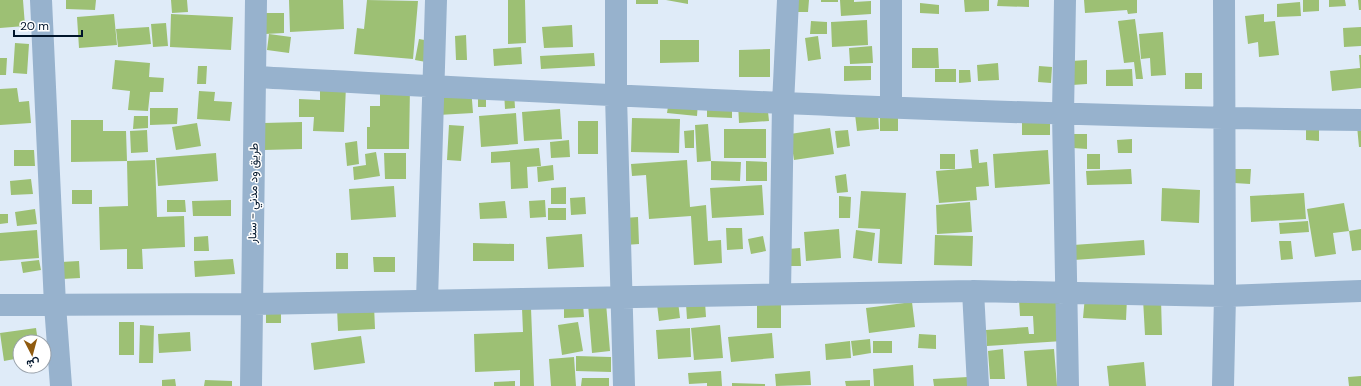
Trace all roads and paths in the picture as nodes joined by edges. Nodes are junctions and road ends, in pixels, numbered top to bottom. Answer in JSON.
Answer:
{"nodes":[{"id":1,"x":41,"y":0,"type":"edge"},
{"id":2,"x":256,"y":0,"type":"edge"},
{"id":3,"x":436,"y":0,"type":"edge"},
{"id":4,"x":616,"y":0,"type":"edge"},
{"id":5,"x":788,"y":0,"type":"edge"},
{"id":6,"x":891,"y":0,"type":"edge"},
{"id":7,"x":1066,"y":0,"type":"edge"},
{"id":8,"x":1224,"y":0,"type":"edge"},
{"id":9,"x":255,"y":77,"type":"junction"},
{"id":10,"x":434,"y":86,"type":"junction"},
{"id":11,"x":616,"y":96,"type":"junction"},
{"id":12,"x":783,"y":104,"type":"junction"},
{"id":13,"x":891,"y":107,"type":"junction"},
{"id":14,"x":1063,"y":113,"type":"junction"},
{"id":15,"x":1223,"y":119,"type":"junction"},
{"id":16,"x":1361,"y":120,"type":"edge"},
{"id":17,"x":973,"y":290,"type":"junction"},
{"id":18,"x":1066,"y":291,"type":"junction"},
{"id":19,"x":1361,"y":291,"type":"edge"},
{"id":20,"x":780,"y":293,"type":"junction"},
{"id":21,"x":621,"y":296,"type":"junction"},
{"id":22,"x":1225,"y":296,"type":"junction"},
{"id":23,"x":427,"y":300,"type":"junction"},
{"id":24,"x":251,"y":304,"type":"junction"},
{"id":25,"x":54,"y":305,"type":"junction"},
{"id":26,"x":0,"y":306,"type":"edge"},
{"id":27,"x":61,"y":386,"type":"edge"},
{"id":28,"x":250,"y":386,"type":"edge"},
{"id":29,"x":624,"y":386,"type":"edge"},
{"id":30,"x":978,"y":386,"type":"edge"},
{"id":31,"x":1068,"y":386,"type":"edge"},
{"id":32,"x":1223,"y":386,"type":"edge"}],
"edges":[{"from":1,"to":25,"type":"street"},
{"from":2,"to":9,"type":"street","name":"طريق ود مدني - سنار"},
{"from":3,"to":10,"type":"street"},
{"from":4,"to":11,"type":"street"},
{"from":5,"to":12,"type":"street"},
{"from":6,"to":13,"type":"street"},
{"from":7,"to":14,"type":"street"},
{"from":8,"to":15,"type":"street"},
{"from":9,"to":10,"type":"street"},
{"from":9,"to":24,"type":"street","name":"طريق ود مدني - سنار"},
{"from":10,"to":11,"type":"street"},
{"from":10,"to":23,"type":"street"},
{"from":11,"to":12,"type":"street"},
{"from":11,"to":21,"type":"street"},
{"from":12,"to":13,"type":"street"},
{"from":12,"to":20,"type":"street"},
{"from":13,"to":14,"type":"street"},
{"from":14,"to":15,"type":"street"},
{"from":14,"to":18,"type":"street"},
{"from":15,"to":16,"type":"street"},
{"from":15,"to":22,"type":"street"},
{"from":17,"to":18,"type":"street"},
{"from":17,"to":20,"type":"street"},
{"from":17,"to":30,"type":"street"},
{"from":18,"to":22,"type":"street"},
{"from":18,"to":31,"type":"street"},
{"from":19,"to":22,"type":"street"},
{"from":20,"to":21,"type":"street"},
{"from":21,"to":23,"type":"street"},
{"from":21,"to":29,"type":"street"},
{"from":22,"to":32,"type":"street"},
{"from":23,"to":24,"type":"street"},
{"from":24,"to":25,"type":"street"},
{"from":24,"to":28,"type":"street","name":"طريق ود مدني - سنار"},
{"from":25,"to":26,"type":"street"},
{"from":25,"to":27,"type":"street"}]}
